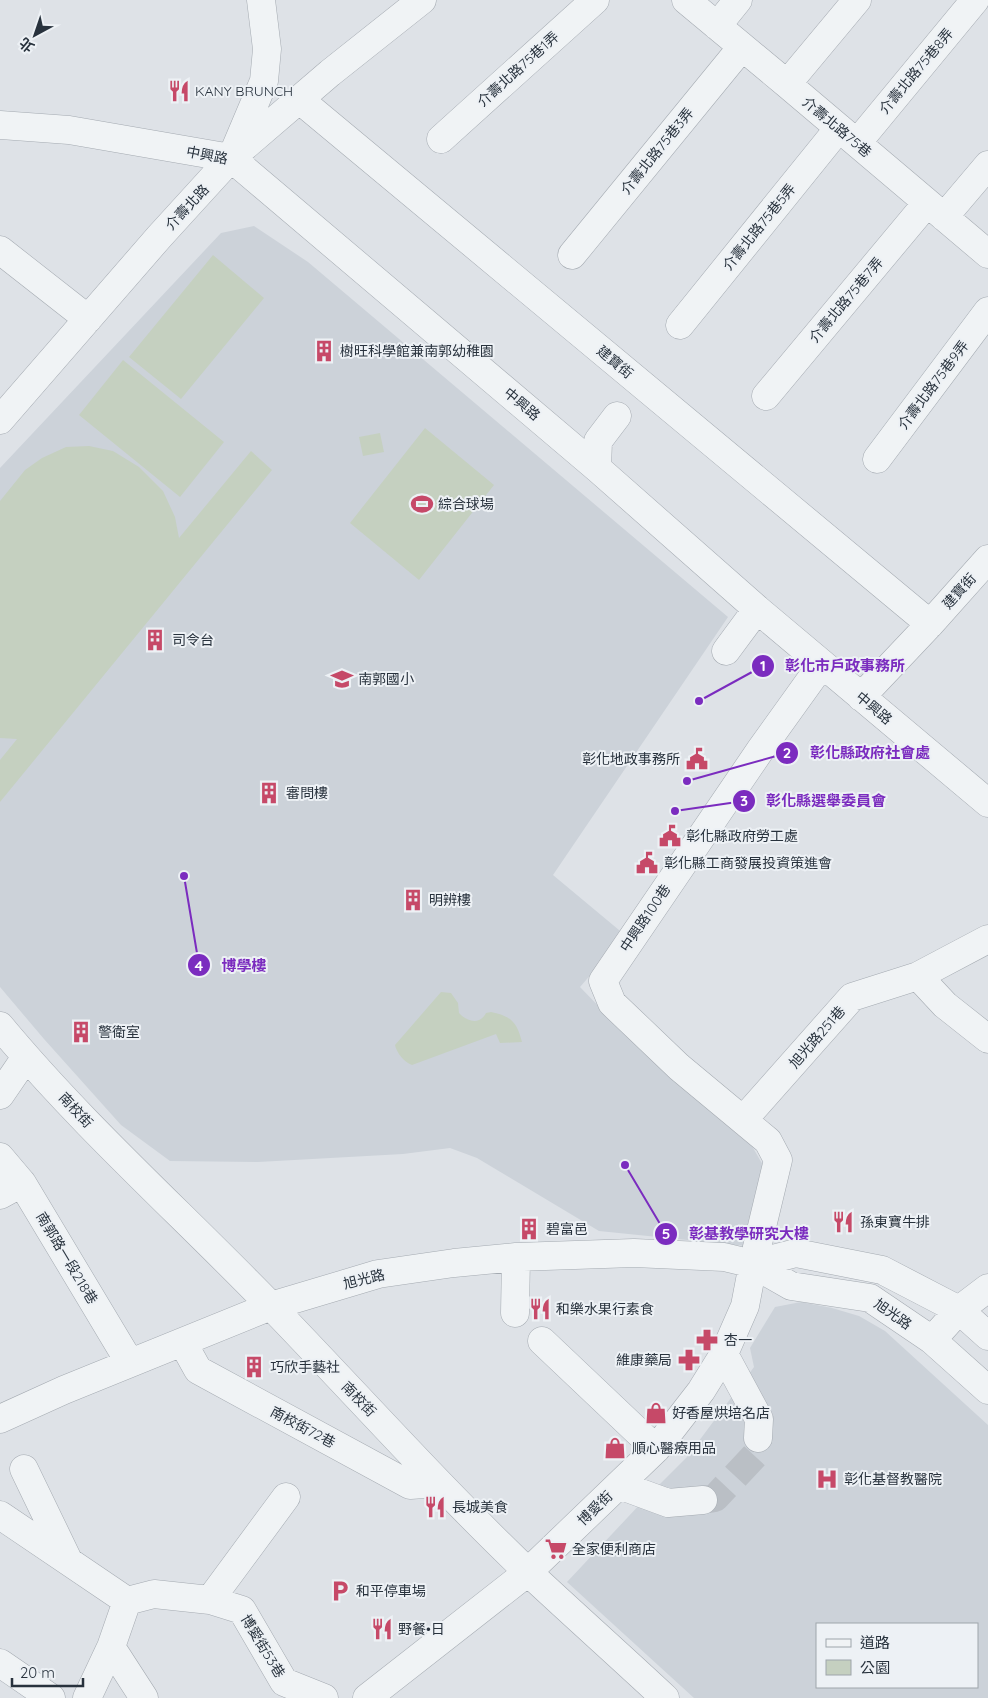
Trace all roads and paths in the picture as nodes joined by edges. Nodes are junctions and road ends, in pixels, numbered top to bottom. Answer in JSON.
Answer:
{"nodes":[{"id":1,"x":261,"y":0,"type":"edge"},
{"id":2,"x":422,"y":0,"type":"edge"},
{"id":3,"x":595,"y":0,"type":"edge"},
{"id":4,"x":686,"y":0,"type":"edge"},
{"id":5,"x":738,"y":0,"type":"edge"},
{"id":6,"x":857,"y":0,"type":"edge"},
{"id":7,"x":975,"y":0,"type":"edge"},
{"id":8,"x":717,"y":26,"type":"junction"},
{"id":9,"x":742,"y":47,"type":"junction"},
{"id":10,"x":787,"y":84,"type":"junction"},
{"id":11,"x":300,"y":100,"type":"junction"},
{"id":12,"x":0,"y":125,"type":"edge"},
{"id":13,"x":848,"y":136,"type":"junction"},
{"id":14,"x":441,"y":139,"type":"dead end"},
{"id":15,"x":232,"y":158,"type":"junction"},
{"id":16,"x":988,"y":165,"type":"edge"},
{"id":17,"x":936,"y":210,"type":"junction"},
{"id":18,"x":0,"y":250,"type":"edge"},
{"id":19,"x":988,"y":254,"type":"edge"},
{"id":20,"x":572,"y":255,"type":"dead end"},
{"id":21,"x":988,"y":311,"type":"edge"},
{"id":22,"x":88,"y":319,"type":"junction"},
{"id":23,"x":680,"y":325,"type":"dead end"},
{"id":24,"x":766,"y":396,"type":"dead end"},
{"id":25,"x":617,"y":416,"type":"dead end"},
{"id":26,"x":0,"y":420,"type":"edge"},
{"id":27,"x":878,"y":458,"type":"dead end"},
{"id":28,"x":597,"y":468,"type":"junction"},
{"id":29,"x":988,"y":559,"type":"edge"},
{"id":30,"x":757,"y":609,"type":"junction"},
{"id":31,"x":930,"y":624,"type":"junction"},
{"id":32,"x":726,"y":651,"type":"dead end"},
{"id":33,"x":822,"y":664,"type":"junction"},
{"id":34,"x":861,"y":697,"type":"junction"},
{"id":35,"x":988,"y":803,"type":"edge"},
{"id":36,"x":988,"y":939,"type":"edge"},
{"id":37,"x":918,"y":976,"type":"junction"},
{"id":38,"x":0,"y":1026,"type":"edge"},
{"id":39,"x":988,"y":1039,"type":"edge"},
{"id":40,"x":26,"y":1057,"type":"junction"},
{"id":41,"x":0,"y":1095,"type":"edge"},
{"id":42,"x":743,"y":1120,"type":"junction"},
{"id":43,"x":0,"y":1157,"type":"edge"},
{"id":44,"x":11,"y":1189,"type":"edge"},
{"id":45,"x":761,"y":1229,"type":"junction"},
{"id":46,"x":796,"y":1253,"type":"junction"},
{"id":47,"x":516,"y":1257,"type":"junction"},
{"id":48,"x":752,"y":1264,"type":"junction"},
{"id":49,"x":988,"y":1288,"type":"edge"},
{"id":50,"x":271,"y":1306,"type":"junction"},
{"id":51,"x":959,"y":1310,"type":"junction"},
{"id":52,"x":515,"y":1313,"type":"dead end"},
{"id":53,"x":988,"y":1336,"type":"edge"},
{"id":54,"x":932,"y":1340,"type":"junction"},
{"id":55,"x":542,"y":1341,"type":"dead end"},
{"id":56,"x":183,"y":1343,"type":"junction"},
{"id":57,"x":724,"y":1354,"type":"junction"},
{"id":58,"x":130,"y":1363,"type":"junction"},
{"id":59,"x":988,"y":1390,"type":"edge"},
{"id":60,"x":0,"y":1419,"type":"edge"},
{"id":61,"x":758,"y":1438,"type":"tunnel mouth"},
{"id":62,"x":656,"y":1449,"type":"junction"},
{"id":63,"x":24,"y":1469,"type":"dead end"},
{"id":64,"x":439,"y":1483,"type":"junction"},
{"id":65,"x":619,"y":1485,"type":"junction"},
{"id":66,"x":286,"y":1497,"type":"dead end"},
{"id":67,"x":703,"y":1500,"type":"tunnel mouth"},
{"id":68,"x":0,"y":1515,"type":"edge"},
{"id":69,"x":69,"y":1561,"type":"junction"},
{"id":70,"x":528,"y":1572,"type":"junction"},
{"id":71,"x":210,"y":1600,"type":"junction"},
{"id":72,"x":127,"y":1601,"type":"junction"},
{"id":73,"x":112,"y":1647,"type":"junction"},
{"id":74,"x":0,"y":1663,"type":"edge"},
{"id":75,"x":51,"y":1698,"type":"edge"},
{"id":76,"x":87,"y":1698,"type":"edge"},
{"id":77,"x":144,"y":1698,"type":"edge"},
{"id":78,"x":324,"y":1698,"type":"edge"},
{"id":79,"x":367,"y":1698,"type":"edge"},
{"id":80,"x":666,"y":1698,"type":"edge"}],
"edges":[{"from":1,"to":15,"type":"street"},
{"from":2,"to":11,"type":"street","name":"介壽北路"},
{"from":3,"to":14,"type":"street","name":"介壽北路75巷1弄"},
{"from":4,"to":8,"type":"street","name":"介壽北路75巷"},
{"from":5,"to":8,"type":"street"},
{"from":6,"to":10,"type":"street"},
{"from":7,"to":13,"type":"street","name":"介壽北路75巷8弄"},
{"from":8,"to":9,"type":"street","name":"介壽北路75巷"},
{"from":9,"to":10,"type":"street","name":"介壽北路75巷"},
{"from":9,"to":20,"type":"street","name":"介壽北路75巷3弄"},
{"from":10,"to":13,"type":"street","name":"介壽北路75巷"},
{"from":11,"to":15,"type":"street","name":"介壽北路"},
{"from":11,"to":31,"type":"street","name":"建寶街"},
{"from":12,"to":15,"type":"street","name":"中興路"},
{"from":13,"to":17,"type":"street","name":"介壽北路75巷"},
{"from":13,"to":23,"type":"street","name":"介壽北路75巷5弄"},
{"from":15,"to":22,"type":"street","name":"介壽北路"},
{"from":15,"to":28,"type":"street","name":"中興路"},
{"from":16,"to":17,"type":"street","name":"介壽北路75巷7弄"},
{"from":17,"to":19,"type":"street","name":"介壽北路75巷"},
{"from":17,"to":24,"type":"street","name":"介壽北路75巷7弄"},
{"from":18,"to":22,"type":"street"},
{"from":21,"to":27,"type":"street","name":"介壽北路75巷9弄"},
{"from":22,"to":26,"type":"street","name":"介壽北路"},
{"from":25,"to":28,"type":"street"},
{"from":28,"to":30,"type":"street","name":"中興路"},
{"from":29,"to":31,"type":"street","name":"建寶街"},
{"from":30,"to":32,"type":"street"},
{"from":30,"to":33,"type":"street","name":"中興路"},
{"from":31,"to":34,"type":"street","name":"建寶街"},
{"from":33,"to":34,"type":"street","name":"中興路"},
{"from":33,"to":42,"type":"street","name":"中興路100巷"},
{"from":34,"to":35,"type":"street","name":"中興路"},
{"from":36,"to":37,"type":"street","name":"旭光路251巷"},
{"from":37,"to":39,"type":"street"},
{"from":37,"to":42,"type":"street","name":"旭光路251巷"},
{"from":38,"to":40,"type":"street","name":"南校街"},
{"from":40,"to":41,"type":"street"},
{"from":40,"to":50,"type":"street","name":"南校街"},
{"from":42,"to":45,"type":"street"},
{"from":43,"to":44,"type":"street","name":"南郭路一段218巷"},
{"from":44,"to":58,"type":"street","name":"南郭路一段218巷"},
{"from":45,"to":46,"type":"street"},
{"from":45,"to":48,"type":"street"},
{"from":46,"to":48,"type":"street","name":"旭光路"},
{"from":46,"to":51,"type":"street","name":"旭光路"},
{"from":47,"to":48,"type":"street","name":"旭光路"},
{"from":47,"to":50,"type":"street","name":"旭光路"},
{"from":47,"to":52,"type":"street"},
{"from":48,"to":54,"type":"street","name":"旭光路"},
{"from":48,"to":57,"type":"street","name":"博愛街"},
{"from":49,"to":51,"type":"street"},
{"from":50,"to":56,"type":"street","name":"旭光路"},
{"from":50,"to":64,"type":"street","name":"南校街"},
{"from":51,"to":53,"type":"street","name":"旭光路"},
{"from":51,"to":54,"type":"street"},
{"from":54,"to":59,"type":"street","name":"旭光路"},
{"from":55,"to":62,"type":"street"},
{"from":56,"to":58,"type":"street","name":"旭光路"},
{"from":56,"to":64,"type":"street","name":"南校街72巷"},
{"from":57,"to":61,"type":"street"},
{"from":57,"to":62,"type":"street","name":"博愛街"},
{"from":58,"to":60,"type":"street","name":"旭光路"},
{"from":62,"to":65,"type":"street","name":"博愛街"},
{"from":63,"to":69,"type":"street"},
{"from":64,"to":70,"type":"street","name":"南校街"},
{"from":65,"to":67,"type":"street"},
{"from":65,"to":70,"type":"street","name":"博愛街"},
{"from":66,"to":71,"type":"street"},
{"from":68,"to":69,"type":"street"},
{"from":69,"to":72,"type":"street"},
{"from":70,"to":79,"type":"street","name":"博愛街"},
{"from":70,"to":80,"type":"street","name":"南校街"},
{"from":71,"to":72,"type":"street","name":"博愛街53巷"},
{"from":71,"to":78,"type":"street","name":"博愛街53巷"},
{"from":72,"to":73,"type":"street"},
{"from":73,"to":76,"type":"street"},
{"from":73,"to":77,"type":"street"},
{"from":74,"to":75,"type":"street"}]}
